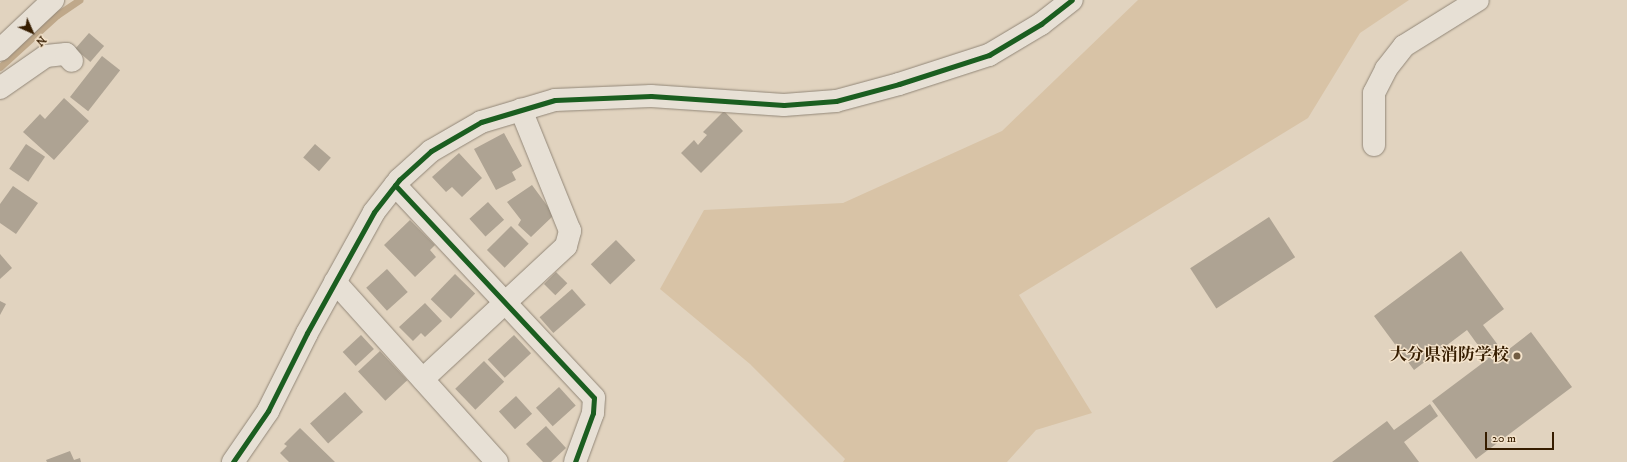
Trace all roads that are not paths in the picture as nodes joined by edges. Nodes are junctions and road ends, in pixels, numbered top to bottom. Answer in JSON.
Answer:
{"nodes":[{"id":1,"x":53,"y":0,"type":"edge"},
{"id":2,"x":1072,"y":0,"type":"edge"},
{"id":3,"x":1478,"y":0,"type":"edge"},
{"id":4,"x":0,"y":50,"type":"edge"},
{"id":5,"x":72,"y":61,"type":"dead end"},
{"id":6,"x":0,"y":88,"type":"edge"},
{"id":7,"x":521,"y":110,"type":"junction"},
{"id":8,"x":1374,"y":145,"type":"dead end"},
{"id":9,"x":395,"y":185,"type":"junction"},
{"id":10,"x":335,"y":282,"type":"junction"},
{"id":11,"x":506,"y":302,"type":"junction"},
{"id":12,"x":423,"y":379,"type":"junction"},
{"id":13,"x":233,"y":462,"type":"edge"},
{"id":14,"x":497,"y":462,"type":"edge"},
{"id":15,"x":575,"y":462,"type":"edge"}],
"edges":[{"from":1,"to":4,"type":"street"},
{"from":2,"to":7,"type":"street"},
{"from":3,"to":8,"type":"street"},
{"from":5,"to":6,"type":"street"},
{"from":7,"to":9,"type":"street"},
{"from":7,"to":11,"type":"street"},
{"from":9,"to":10,"type":"street"},
{"from":9,"to":11,"type":"street"},
{"from":10,"to":12,"type":"street"},
{"from":10,"to":13,"type":"street"},
{"from":11,"to":12,"type":"street"},
{"from":11,"to":15,"type":"street"},
{"from":12,"to":14,"type":"street"}]}
